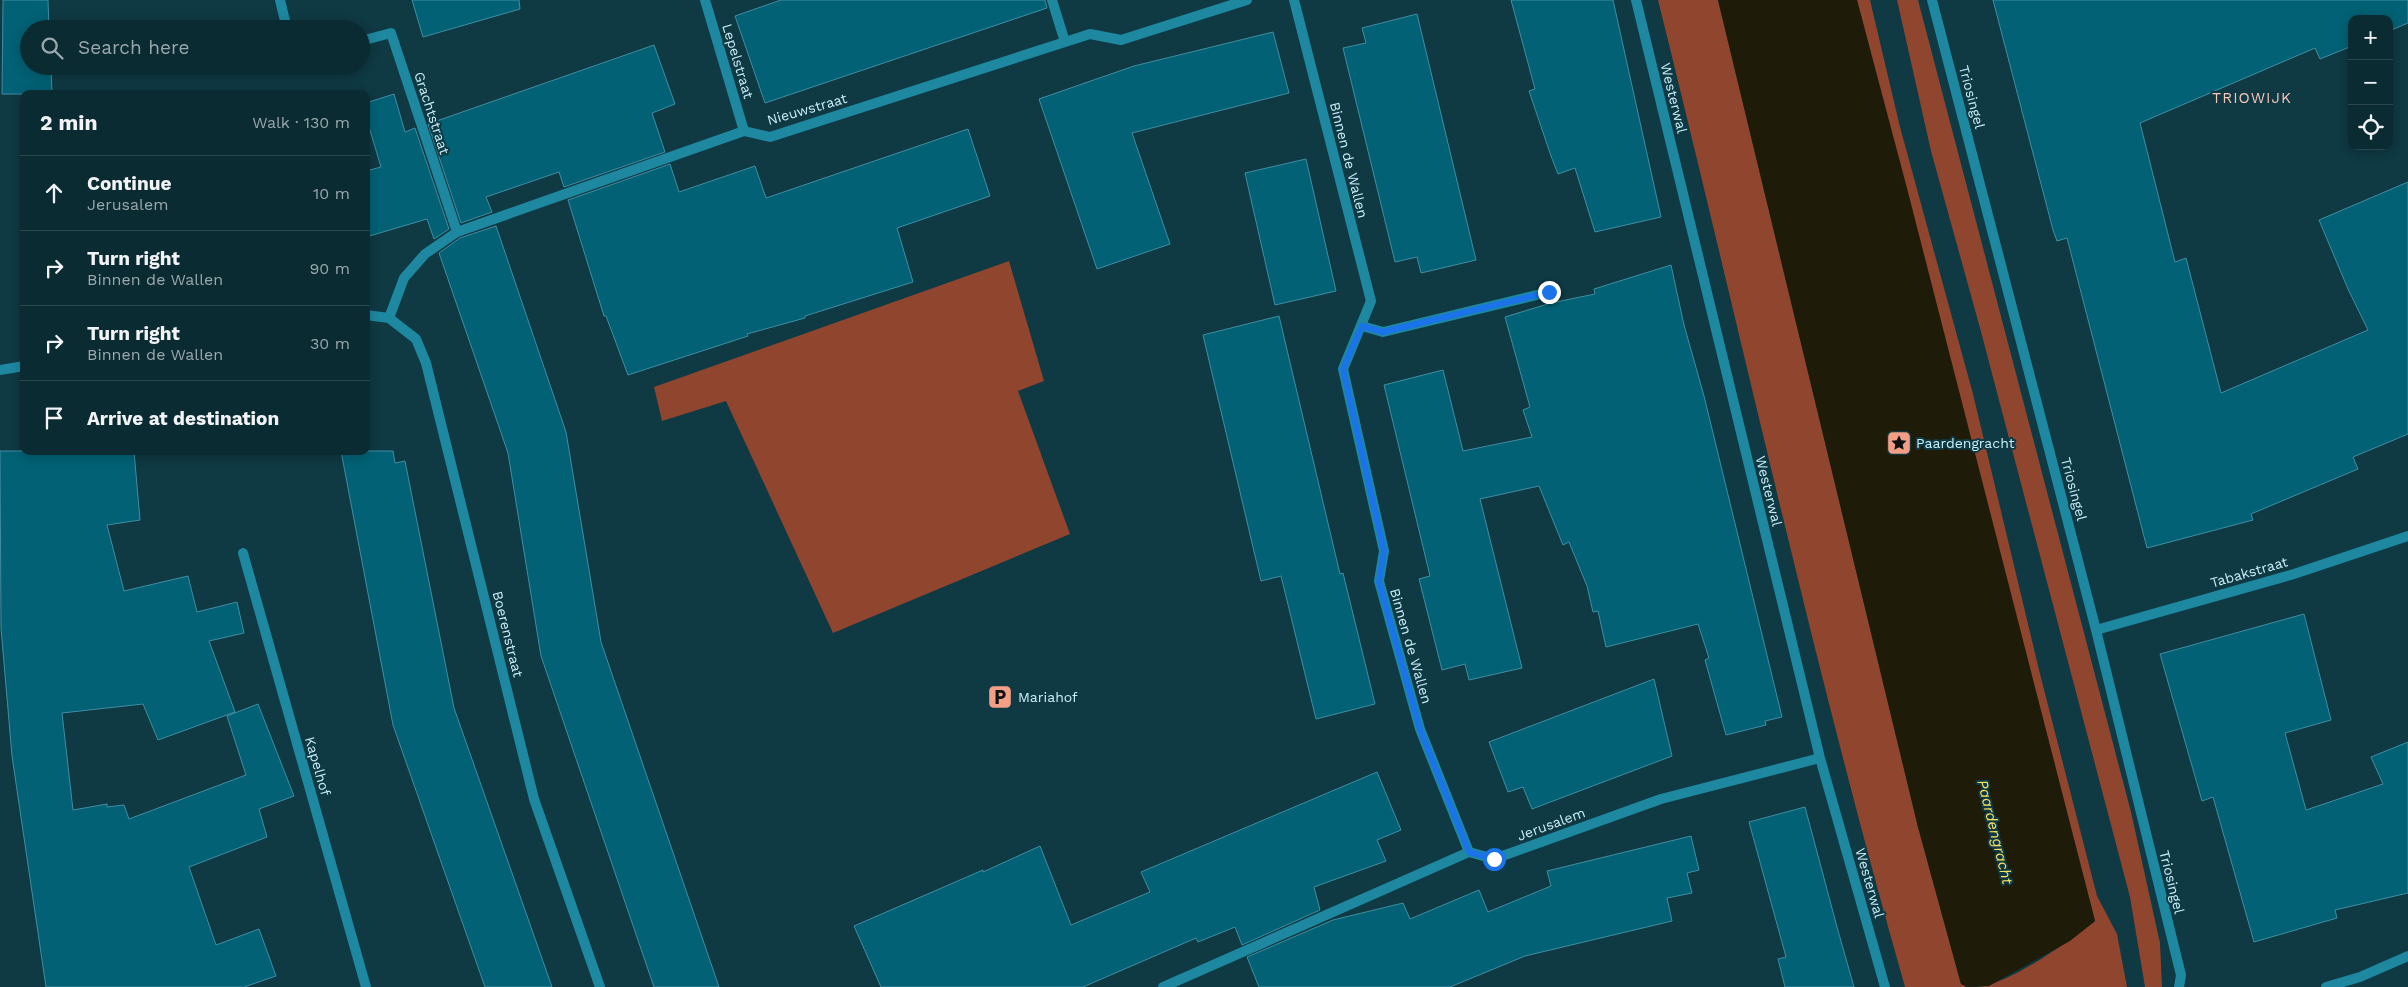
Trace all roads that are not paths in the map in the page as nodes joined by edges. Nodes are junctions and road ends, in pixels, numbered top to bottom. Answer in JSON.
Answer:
{"nodes":[{"id":1,"x":280,"y":0,"type":"edge"},
{"id":2,"x":705,"y":0,"type":"edge"},
{"id":3,"x":1052,"y":0,"type":"edge"},
{"id":4,"x":1247,"y":0,"type":"edge"},
{"id":5,"x":1294,"y":0,"type":"edge"},
{"id":6,"x":1636,"y":0,"type":"edge"},
{"id":7,"x":1932,"y":0,"type":"edge"},
{"id":8,"x":285,"y":20,"type":"edge"},
{"id":9,"x":370,"y":39,"type":"edge"},
{"id":10,"x":1065,"y":42,"type":"junction"},
{"id":11,"x":744,"y":131,"type":"junction"},
{"id":12,"x":457,"y":232,"type":"junction"},
{"id":13,"x":1549,"y":292,"type":"dead end"},
{"id":14,"x":370,"y":316,"type":"edge"},
{"id":15,"x":390,"y":318,"type":"junction"},
{"id":16,"x":1362,"y":326,"type":"junction"},
{"id":17,"x":20,"y":367,"type":"edge"},
{"id":18,"x":0,"y":370,"type":"edge"},
{"id":19,"x":2408,"y":536,"type":"edge"},
{"id":20,"x":243,"y":553,"type":"dead end"},
{"id":21,"x":2096,"y":630,"type":"junction"},
{"id":22,"x":1820,"y":758,"type":"junction"},
{"id":23,"x":1469,"y":852,"type":"junction"},
{"id":24,"x":2408,"y":956,"type":"edge"},
{"id":25,"x":366,"y":987,"type":"edge"},
{"id":26,"x":600,"y":987,"type":"edge"},
{"id":27,"x":1163,"y":987,"type":"edge"},
{"id":28,"x":1885,"y":987,"type":"edge"},
{"id":29,"x":2179,"y":987,"type":"edge"},
{"id":30,"x":2326,"y":987,"type":"edge"}],
"edges":[{"from":1,"to":8,"type":"street"},
{"from":2,"to":11,"type":"street","name":"Lepelstraat"},
{"from":3,"to":10,"type":"street"},
{"from":4,"to":10,"type":"street","name":"Nieuwstraat"},
{"from":5,"to":16,"type":"street","name":"Binnen de Wallen"},
{"from":6,"to":22,"type":"street","name":"Westerwal"},
{"from":7,"to":21,"type":"street","name":"Triosingel"},
{"from":9,"to":12,"type":"street","name":"Grachtstraat"},
{"from":10,"to":11,"type":"street","name":"Nieuwstraat"},
{"from":11,"to":12,"type":"street"},
{"from":12,"to":15,"type":"street"},
{"from":13,"to":16,"type":"street"},
{"from":14,"to":15,"type":"street"},
{"from":15,"to":26,"type":"street","name":"Boerenstraat"},
{"from":16,"to":23,"type":"street","name":"Binnen de Wallen"},
{"from":17,"to":18,"type":"street"},
{"from":19,"to":21,"type":"street","name":"Tabakstraat"},
{"from":20,"to":25,"type":"street","name":"Kapelhof"},
{"from":21,"to":29,"type":"street","name":"Triosingel"},
{"from":22,"to":23,"type":"street","name":"Jerusalem"},
{"from":22,"to":28,"type":"street","name":"Westerwal"},
{"from":23,"to":27,"type":"street"},
{"from":24,"to":30,"type":"street"}]}
